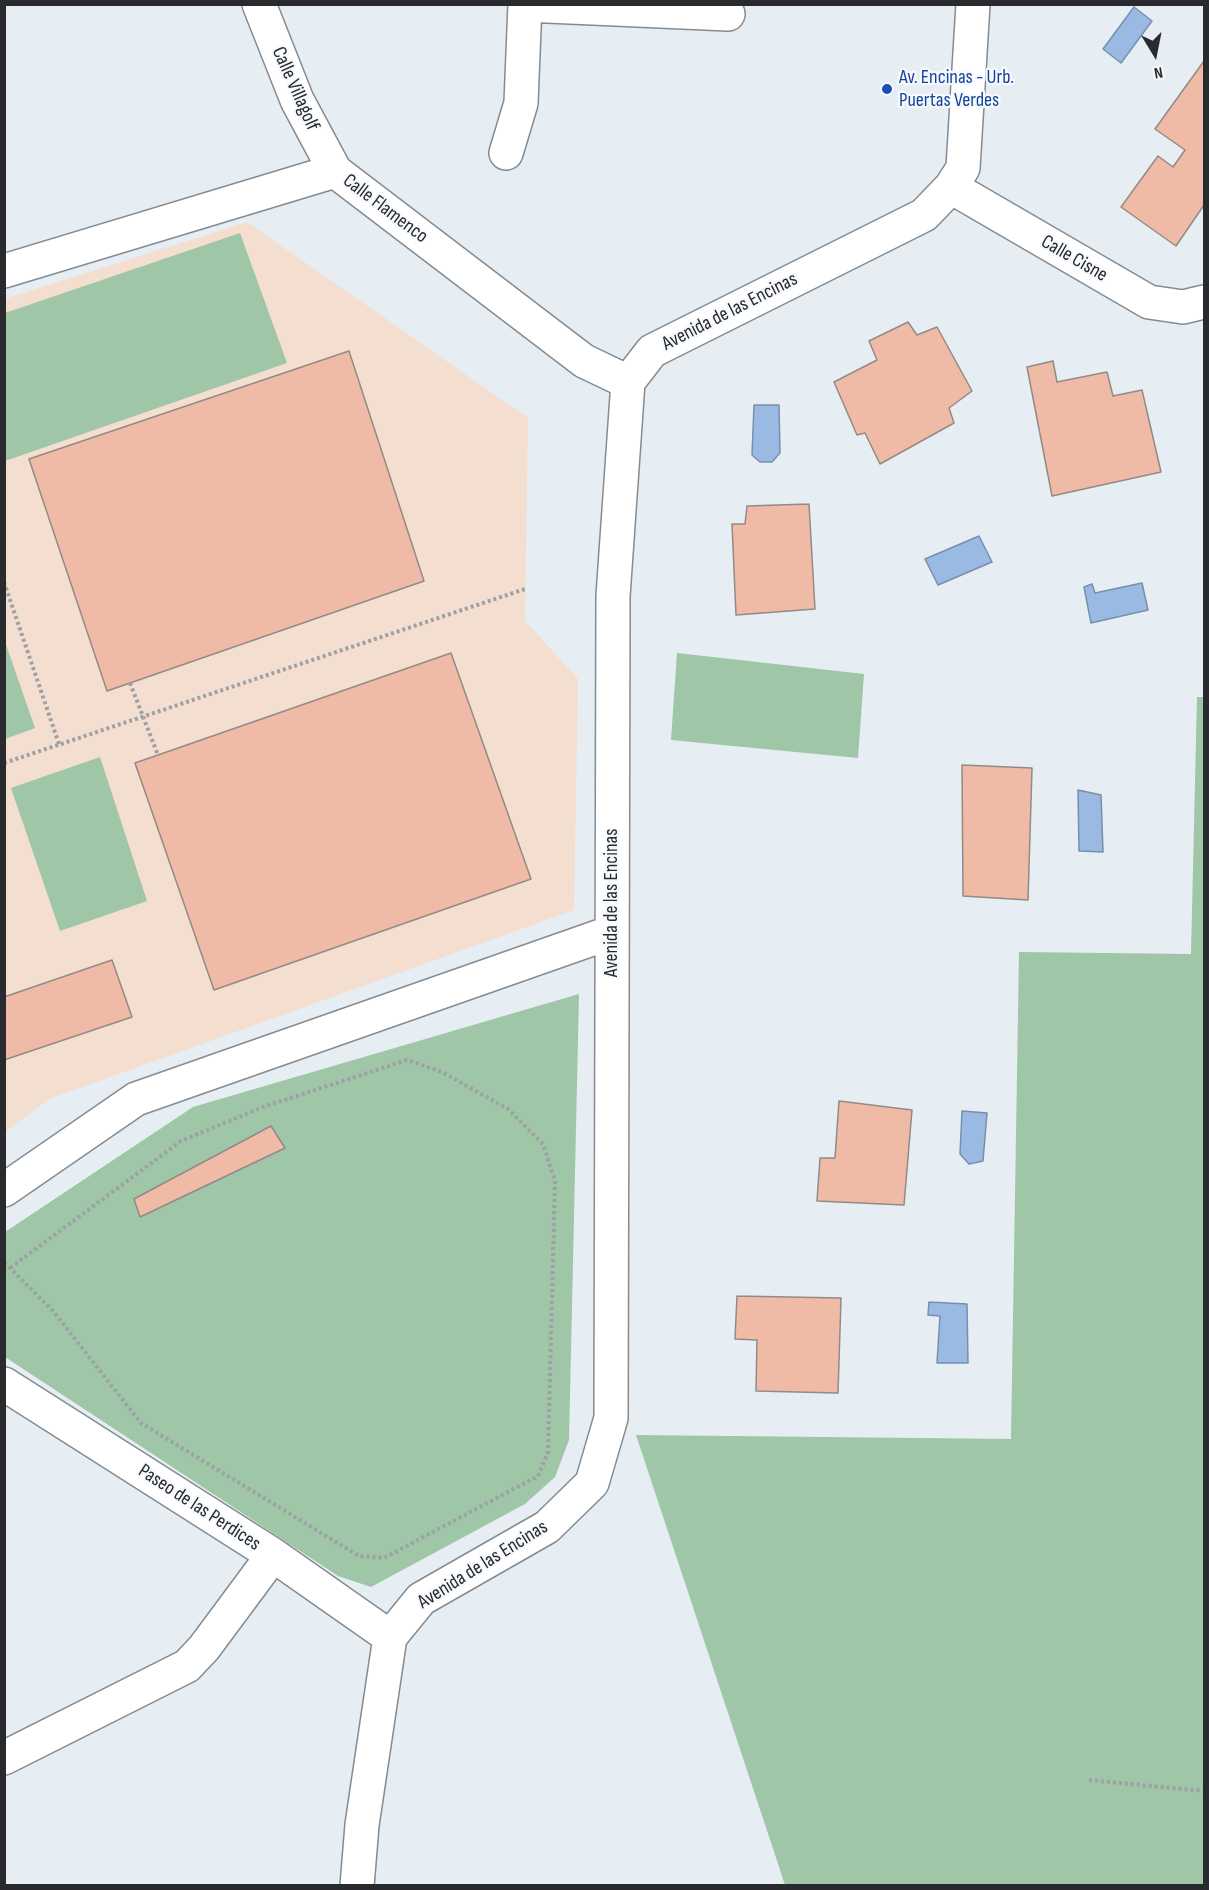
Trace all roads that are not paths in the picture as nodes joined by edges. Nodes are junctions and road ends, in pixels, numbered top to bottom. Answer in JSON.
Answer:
{"nodes":[{"id":1,"x":260,"y":4,"type":"edge"},
{"id":2,"x":973,"y":4,"type":"edge"},
{"id":3,"x":525,"y":5,"type":"edge"},
{"id":4,"x":728,"y":14,"type":"dead end"},
{"id":5,"x":506,"y":153,"type":"dead end"},
{"id":6,"x":335,"y":171,"type":"junction"},
{"id":7,"x":951,"y":187,"type":"junction"},
{"id":8,"x":4,"y":271,"type":"edge"},
{"id":9,"x":1204,"y":302,"type":"edge"},
{"id":10,"x":628,"y":382,"type":"junction"},
{"id":11,"x":612,"y":932,"type":"junction"},
{"id":12,"x":4,"y":1190,"type":"edge"},
{"id":13,"x":4,"y":1384,"type":"edge"},
{"id":14,"x":273,"y":1555,"type":"junction"},
{"id":15,"x":390,"y":1637,"type":"junction"},
{"id":16,"x":4,"y":1758,"type":"edge"},
{"id":17,"x":357,"y":1886,"type":"edge"}],
"edges":[{"from":1,"to":6,"type":"street","name":"Calle Villagolf"},
{"from":2,"to":7,"type":"street","name":"Avenida de las Encinas"},
{"from":3,"to":4,"type":"street"},
{"from":3,"to":5,"type":"street"},
{"from":6,"to":8,"type":"street","name":"Calle Flamenco"},
{"from":6,"to":10,"type":"street","name":"Calle Flamenco"},
{"from":7,"to":9,"type":"street","name":"Calle Cisne"},
{"from":7,"to":10,"type":"street","name":"Avenida de las Encinas"},
{"from":10,"to":11,"type":"street","name":"Avenida de las Encinas"},
{"from":11,"to":12,"type":"street"},
{"from":11,"to":15,"type":"street","name":"Avenida de las Encinas"},
{"from":13,"to":14,"type":"street","name":"Paseo de las Perdices"},
{"from":14,"to":15,"type":"street","name":"Paseo de las Perdices"},
{"from":14,"to":16,"type":"street"},
{"from":15,"to":17,"type":"street"}]}
